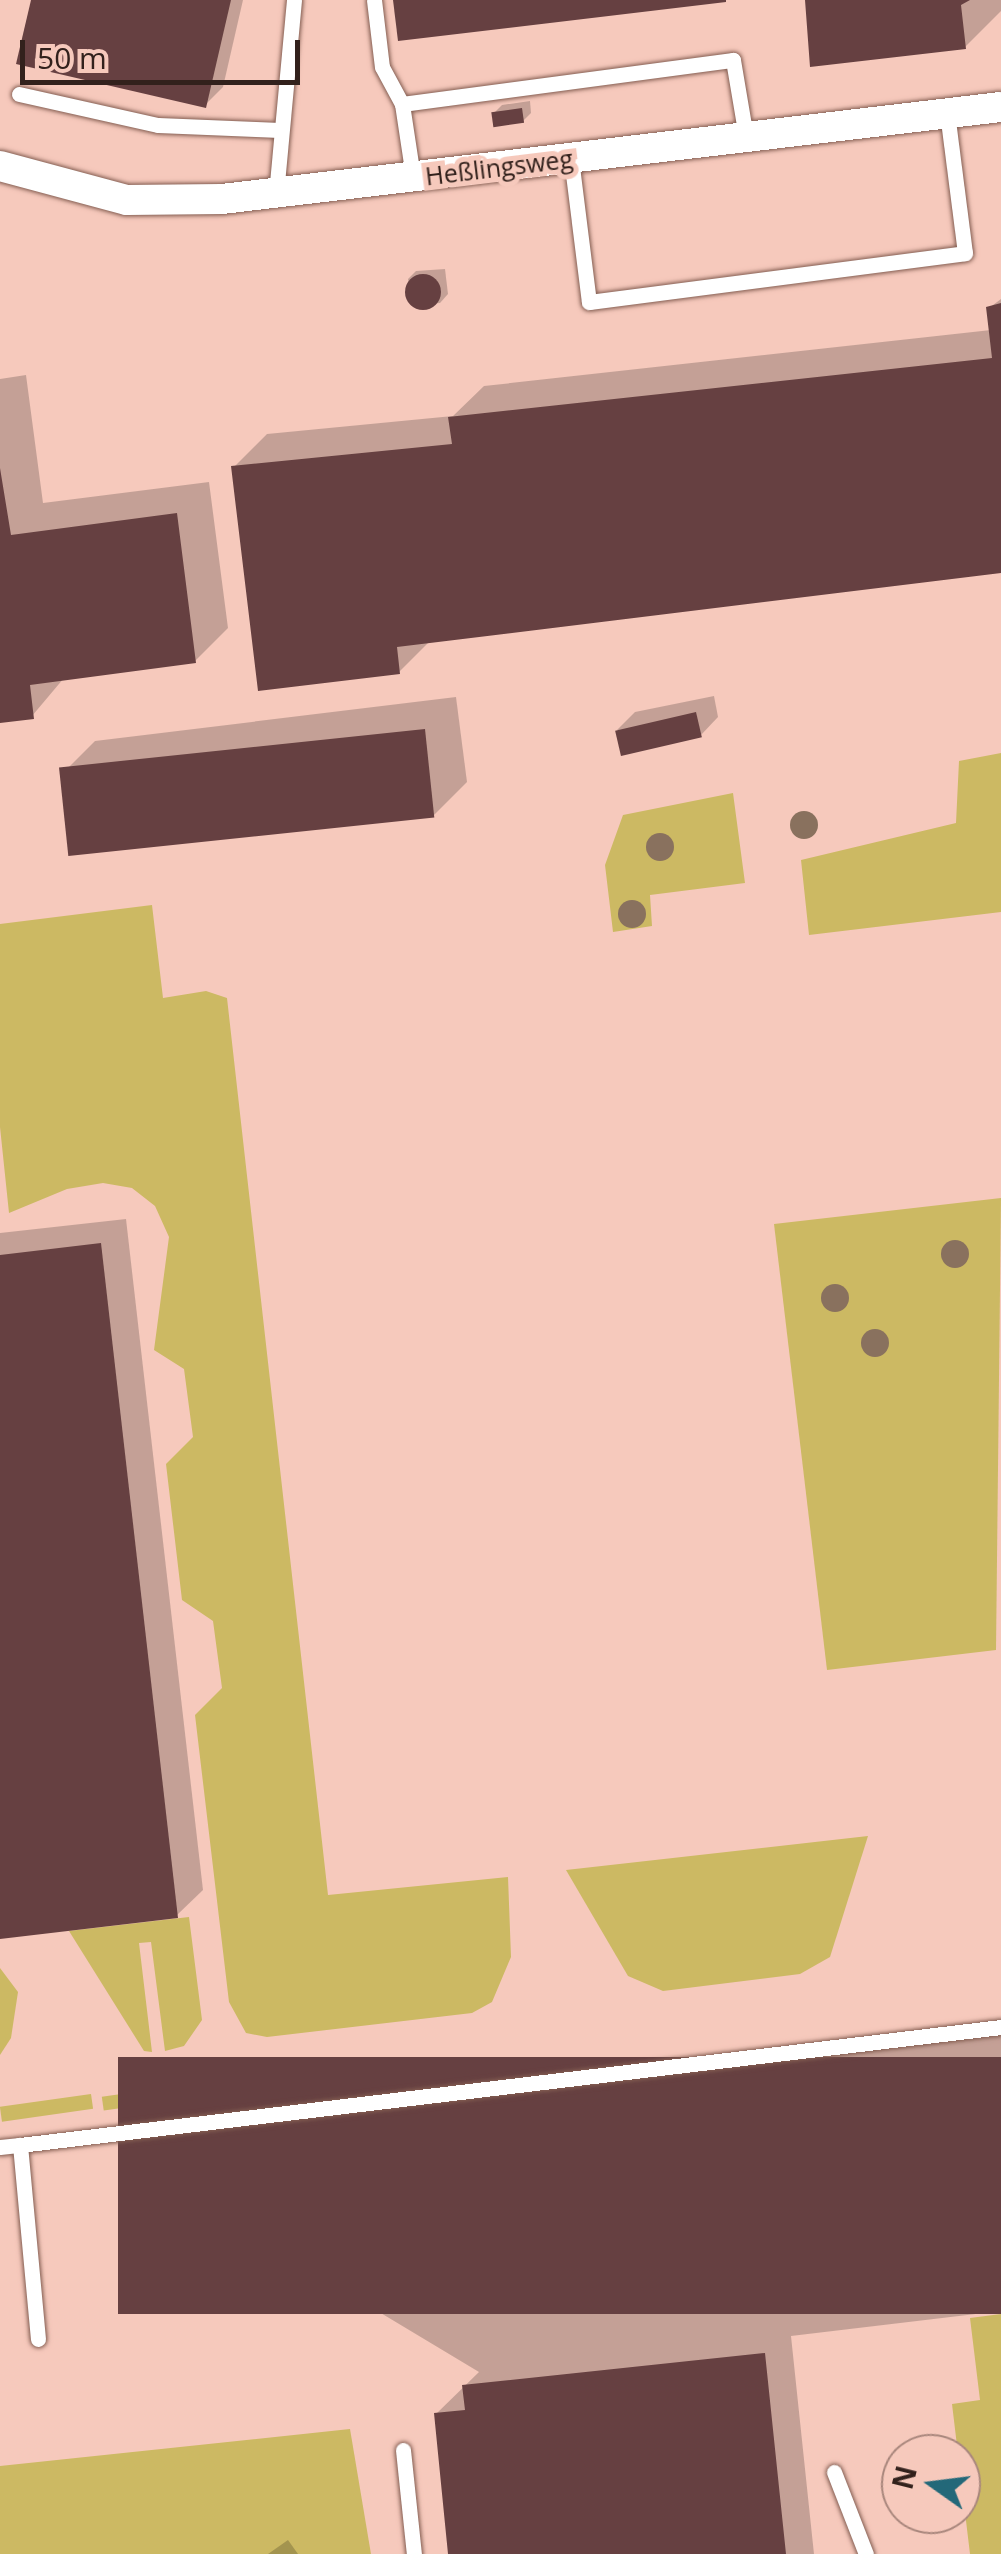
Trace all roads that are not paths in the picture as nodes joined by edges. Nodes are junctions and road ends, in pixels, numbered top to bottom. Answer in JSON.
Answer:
{"nodes":[{"id":1,"x":294,"y":0,"type":"edge"},
{"id":2,"x":374,"y":0,"type":"edge"},
{"id":3,"x":19,"y":94,"type":"dead end"},
{"id":4,"x":402,"y":104,"type":"junction"},
{"id":5,"x":1001,"y":107,"type":"edge"},
{"id":6,"x":947,"y":113,"type":"junction"},
{"id":7,"x":280,"y":130,"type":"junction"},
{"id":8,"x":746,"y":137,"type":"junction"},
{"id":9,"x":572,"y":158,"type":"junction"},
{"id":10,"x":0,"y":166,"type":"edge"},
{"id":11,"x":413,"y":177,"type":"junction"},
{"id":12,"x":276,"y":194,"type":"junction"},
{"id":13,"x":1001,"y":2027,"type":"edge"},
{"id":14,"x":20,"y":2145,"type":"junction"},
{"id":15,"x":0,"y":2147,"type":"edge"},
{"id":16,"x":38,"y":2339,"type":"dead end"},
{"id":17,"x":403,"y":2450,"type":"dead end"},
{"id":18,"x":834,"y":2472,"type":"dead end"},
{"id":19,"x":414,"y":2554,"type":"edge"},
{"id":20,"x":866,"y":2554,"type":"edge"}],
"edges":[{"from":1,"to":7,"type":"lane"},
{"from":2,"to":4,"type":"lane"},
{"from":3,"to":7,"type":"lane"},
{"from":4,"to":8,"type":"lane"},
{"from":4,"to":11,"type":"lane"},
{"from":5,"to":6,"type":"street","name":"Heßlingsweg"},
{"from":6,"to":8,"type":"street","name":"Heßlingsweg"},
{"from":6,"to":9,"type":"lane"},
{"from":7,"to":12,"type":"lane"},
{"from":8,"to":9,"type":"street","name":"Heßlingsweg"},
{"from":9,"to":11,"type":"street","name":"Heßlingsweg"},
{"from":10,"to":12,"type":"street","name":"Heßlingsweg"},
{"from":11,"to":12,"type":"street","name":"Heßlingsweg"},
{"from":13,"to":14,"type":"lane"},
{"from":14,"to":15,"type":"lane"},
{"from":14,"to":16,"type":"lane"},
{"from":17,"to":19,"type":"lane"},
{"from":18,"to":20,"type":"lane"}]}
